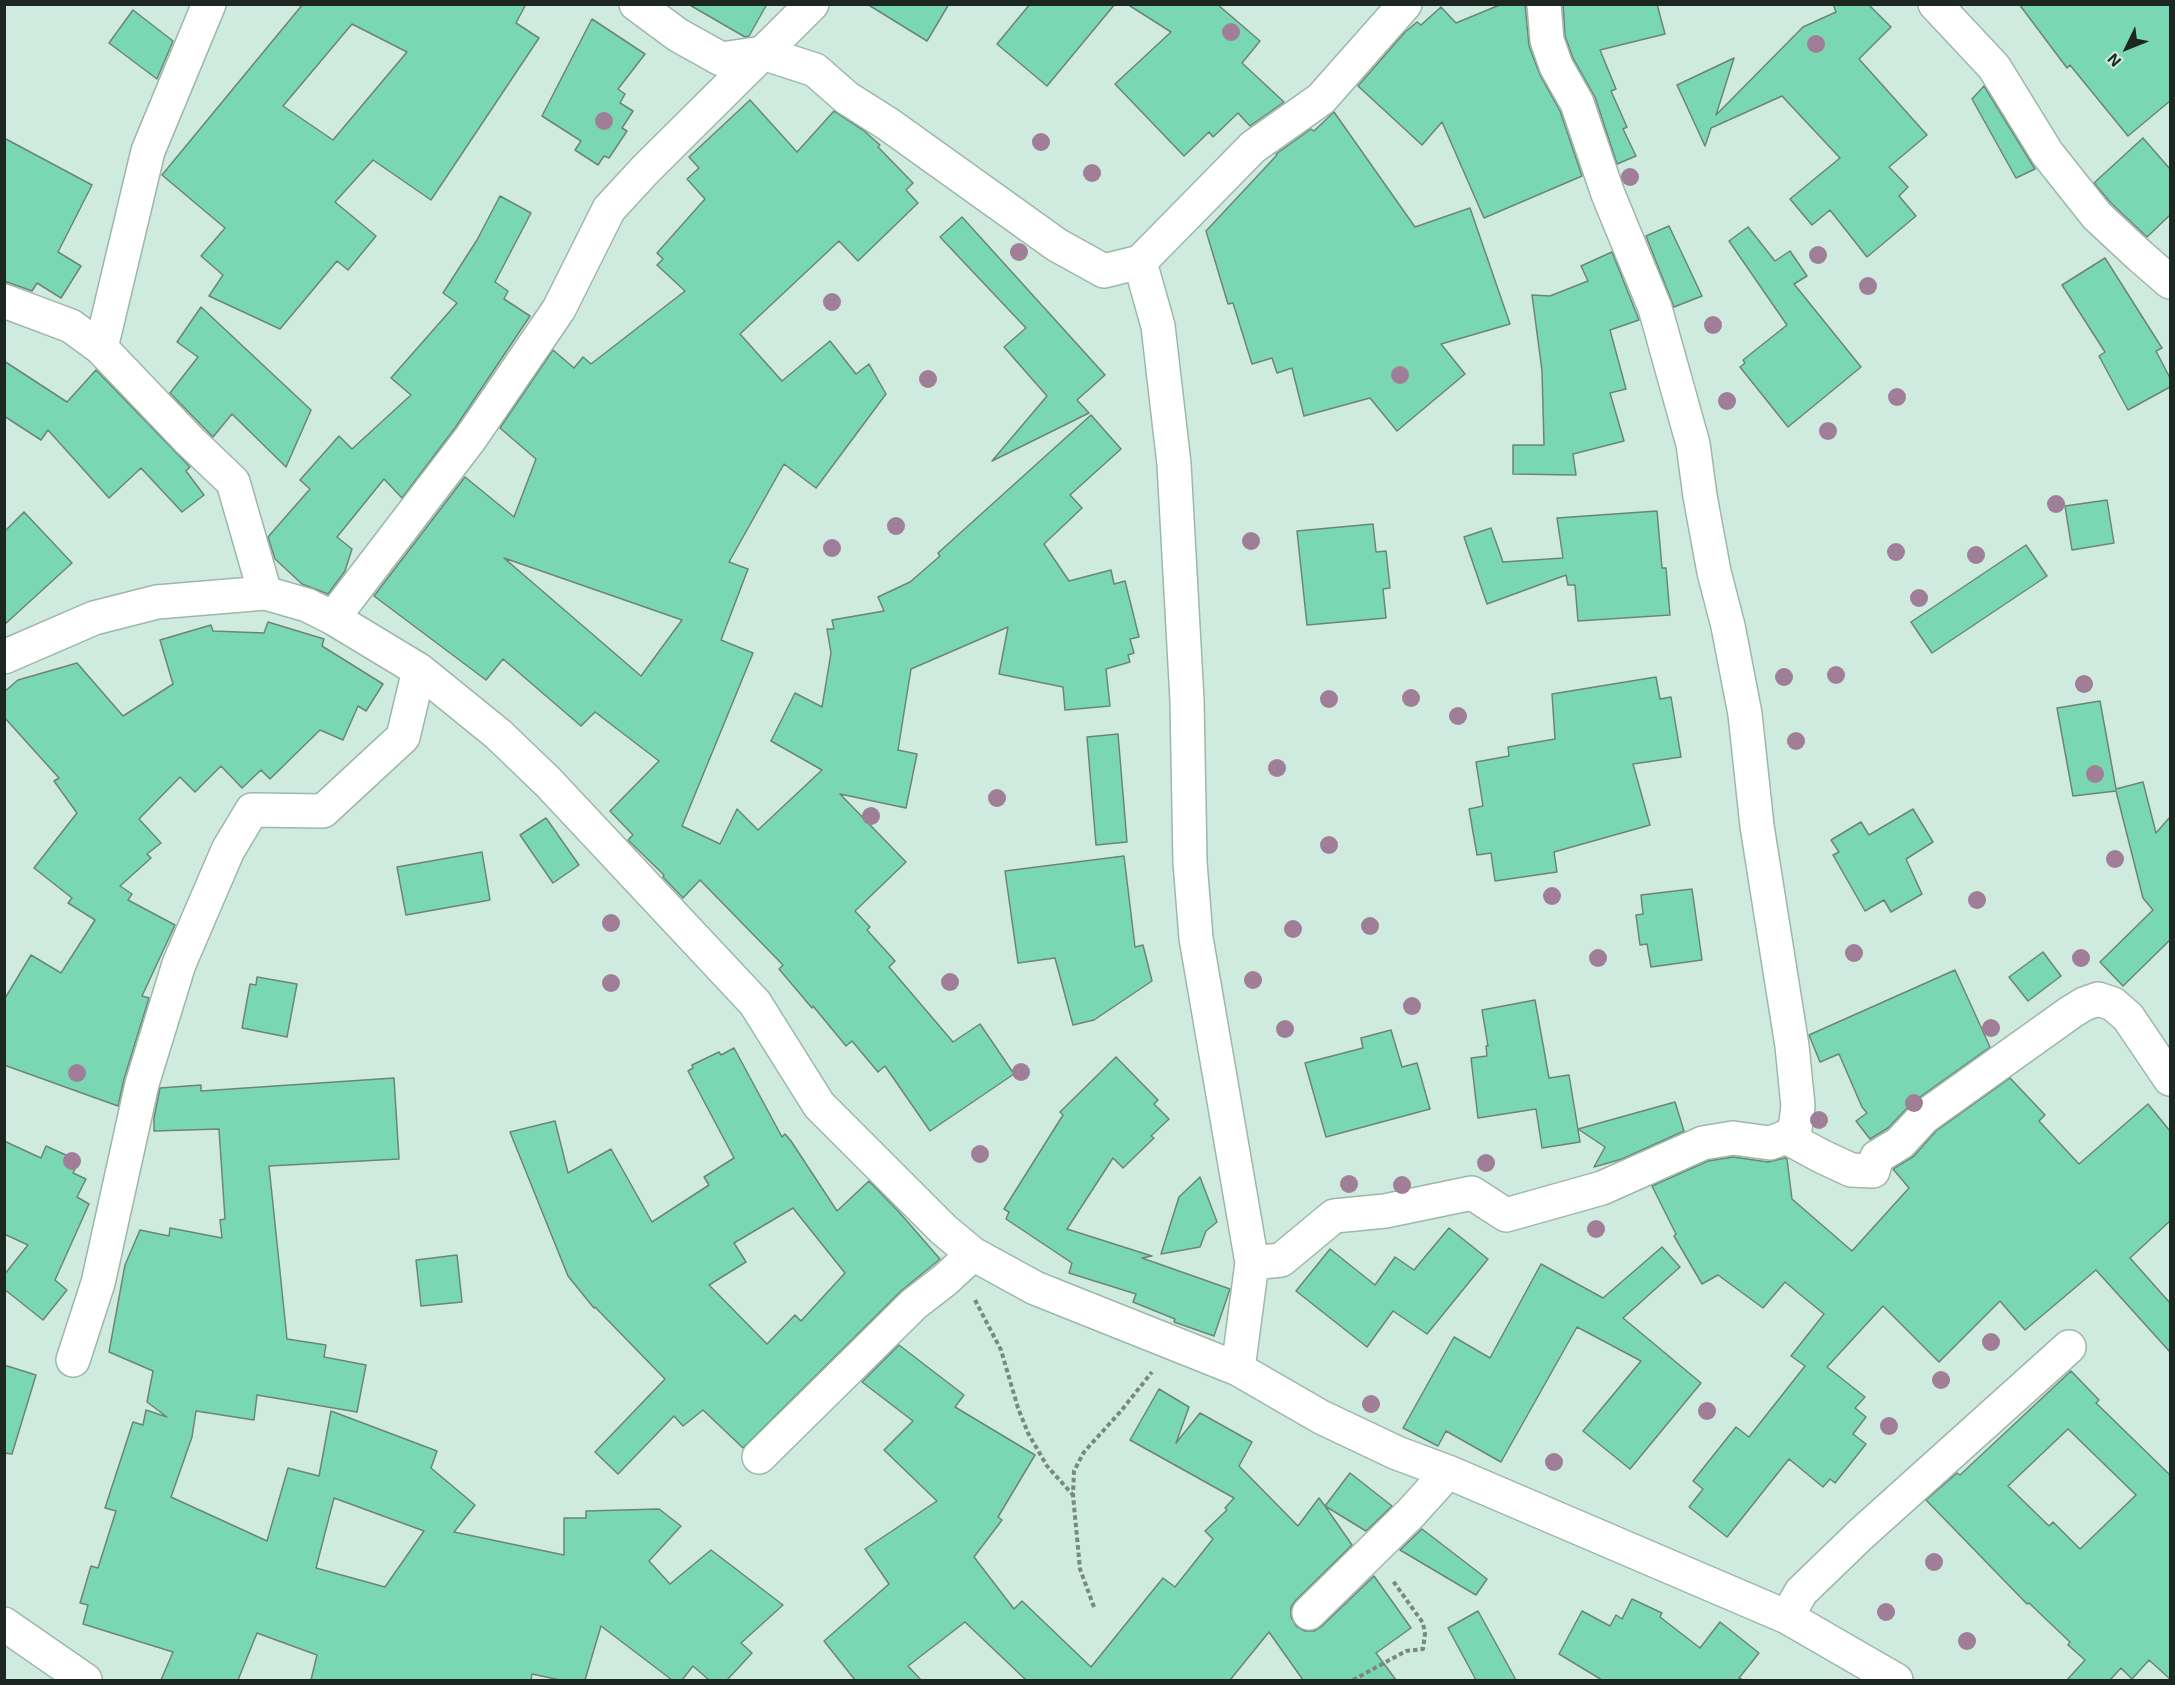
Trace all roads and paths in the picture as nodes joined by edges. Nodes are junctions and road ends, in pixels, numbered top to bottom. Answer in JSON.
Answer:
{"nodes":[{"id":1,"x":209,"y":4,"type":"edge"},
{"id":2,"x":636,"y":4,"type":"edge"},
{"id":3,"x":812,"y":4,"type":"edge"},
{"id":4,"x":1405,"y":4,"type":"edge"},
{"id":5,"x":1544,"y":4,"type":"edge"},
{"id":6,"x":1935,"y":4,"type":"edge"},
{"id":7,"x":763,"y":53,"type":"junction"},
{"id":8,"x":1140,"y":262,"type":"junction"},
{"id":9,"x":2170,"y":282,"type":"edge"},
{"id":10,"x":4,"y":300,"type":"edge"},
{"id":11,"x":101,"y":348,"type":"junction"},
{"id":12,"x":265,"y":593,"type":"junction"},
{"id":13,"x":333,"y":618,"type":"junction"},
{"id":14,"x":4,"y":657,"type":"edge"},
{"id":15,"x":419,"y":670,"type":"junction"},
{"id":16,"x":2170,"y":1079,"type":"edge"},
{"id":17,"x":1786,"y":1137,"type":"junction"},
{"id":18,"x":966,"y":1260,"type":"junction"},
{"id":19,"x":1252,"y":1263,"type":"junction"},
{"id":20,"x":1174,"y":1343,"type":"junction"},
{"id":21,"x":2069,"y":1347,"type":"dead end"},
{"id":22,"x":73,"y":1360,"type":"dead end"},
{"id":23,"x":1238,"y":1369,"type":"junction"},
{"id":24,"x":759,"y":1457,"type":"dead end"},
{"id":25,"x":1448,"y":1472,"type":"junction"},
{"id":26,"x":1073,"y":1495,"type":"junction"},
{"id":27,"x":1386,"y":1537,"type":"junction"},
{"id":28,"x":1094,"y":1607,"type":"dead end"},
{"id":29,"x":1309,"y":1613,"type":"dead end"},
{"id":30,"x":1787,"y":1617,"type":"junction"},
{"id":31,"x":4,"y":1624,"type":"edge"},
{"id":32,"x":86,"y":1680,"type":"edge"},
{"id":33,"x":1353,"y":1680,"type":"edge"},
{"id":34,"x":1896,"y":1680,"type":"edge"}],
"edges":[{"from":1,"to":11,"type":"street"},
{"from":2,"to":7,"type":"street"},
{"from":3,"to":7,"type":"street"},
{"from":4,"to":8,"type":"street"},
{"from":5,"to":17,"type":"street"},
{"from":6,"to":9,"type":"street"},
{"from":7,"to":8,"type":"street"},
{"from":7,"to":13,"type":"street"},
{"from":8,"to":19,"type":"street"},
{"from":10,"to":11,"type":"street"},
{"from":11,"to":12,"type":"street"},
{"from":12,"to":13,"type":"street"},
{"from":12,"to":14,"type":"street"},
{"from":13,"to":15,"type":"street"},
{"from":15,"to":18,"type":"street"},
{"from":15,"to":22,"type":"street"},
{"from":16,"to":17,"type":"street"},
{"from":17,"to":19,"type":"street"},
{"from":18,"to":20,"type":"street"},
{"from":18,"to":24,"type":"street"},
{"from":18,"to":26,"type":"path"},
{"from":19,"to":23,"type":"street"},
{"from":20,"to":23,"type":"street"},
{"from":20,"to":26,"type":"path"},
{"from":21,"to":30,"type":"street"},
{"from":23,"to":25,"type":"street"},
{"from":25,"to":27,"type":"street"},
{"from":25,"to":30,"type":"street"},
{"from":26,"to":28,"type":"path"},
{"from":27,"to":29,"type":"street"},
{"from":27,"to":33,"type":"path"},
{"from":30,"to":34,"type":"street"},
{"from":31,"to":32,"type":"street"}]}
